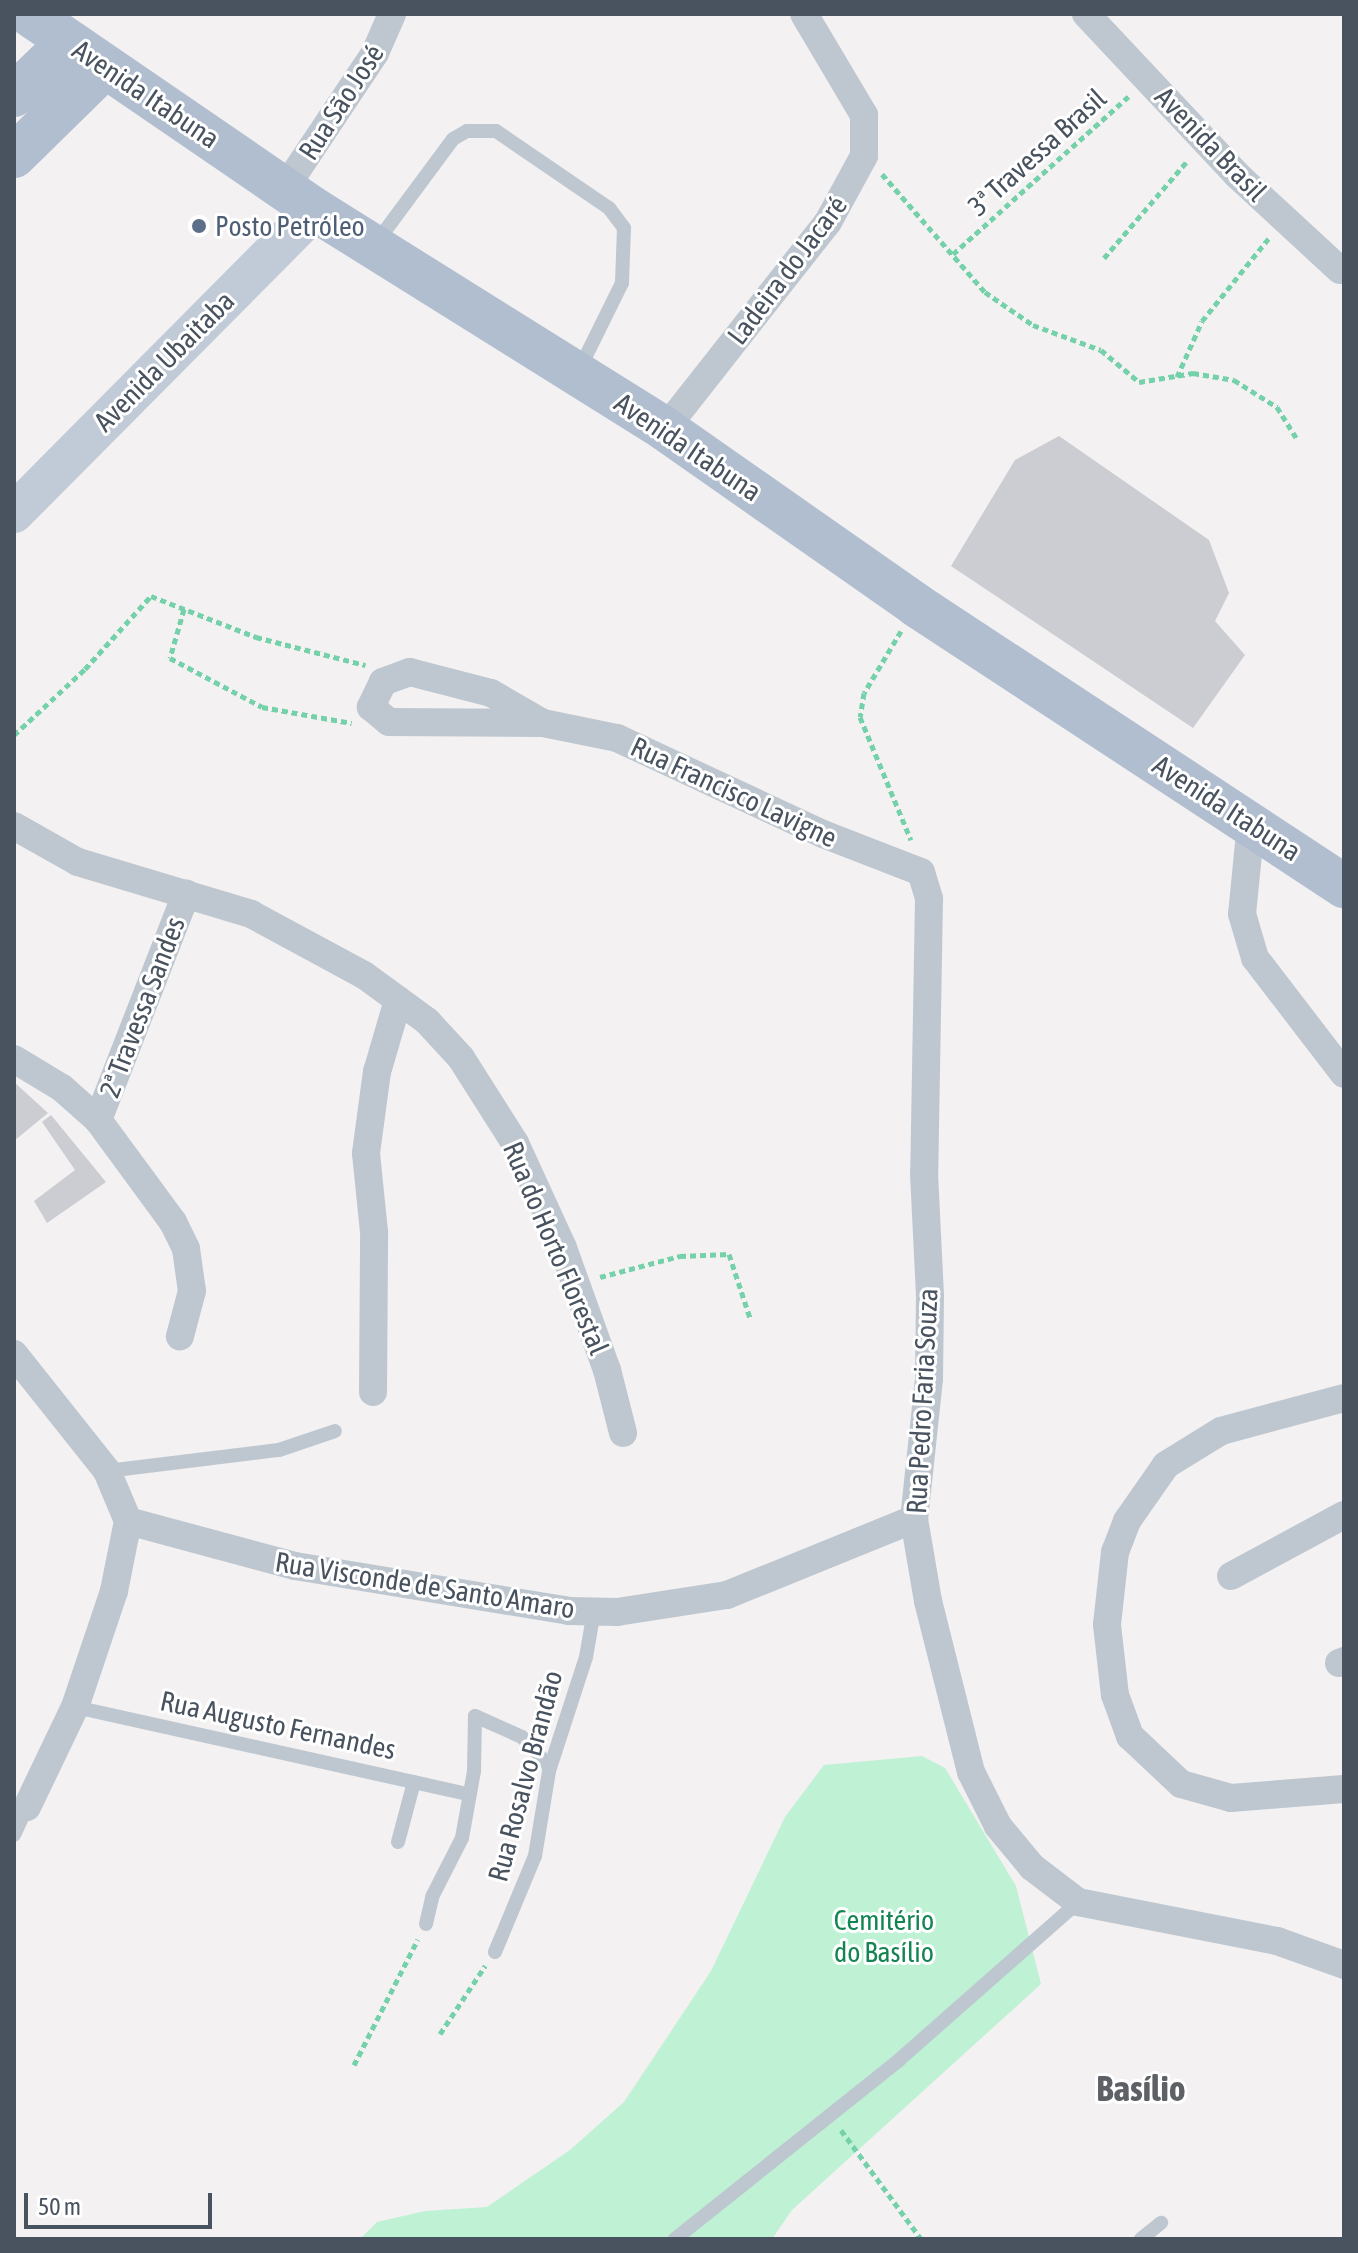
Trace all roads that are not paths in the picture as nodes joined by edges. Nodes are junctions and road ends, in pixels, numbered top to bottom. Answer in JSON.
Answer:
{"nodes":[{"id":1,"x":29,"y":14,"type":"edge"},
{"id":2,"x":392,"y":14,"type":"edge"},
{"id":3,"x":804,"y":14,"type":"edge"},
{"id":4,"x":1086,"y":14,"type":"edge"},
{"id":5,"x":69,"y":42,"type":"junction"},
{"id":6,"x":105,"y":67,"type":"junction"},
{"id":7,"x":14,"y":95,"type":"edge"},
{"id":8,"x":14,"y":156,"type":"edge"},
{"id":9,"x":300,"y":199,"type":"junction"},
{"id":10,"x":373,"y":246,"type":"junction"},
{"id":11,"x":1340,"y":270,"type":"dead end"},
{"id":12,"x":577,"y":373,"type":"junction"},
{"id":13,"x":665,"y":429,"type":"junction"},
{"id":14,"x":14,"y":513,"type":"edge"},
{"id":15,"x":543,"y":723,"type":"junction"},
{"id":16,"x":1251,"y":823,"type":"junction"},
{"id":17,"x":15,"y":833,"type":"edge"},
{"id":18,"x":921,"y":872,"type":"joint"},
{"id":19,"x":1344,"y":886,"type":"edge"},
{"id":20,"x":186,"y":894,"type":"junction"},
{"id":21,"x":398,"y":1000,"type":"junction"},
{"id":22,"x":14,"y":1059,"type":"edge"},
{"id":23,"x":1344,"y":1074,"type":"edge"},
{"id":24,"x":98,"y":1120,"type":"junction"},
{"id":25,"x":180,"y":1336,"type":"dead end"},
{"id":26,"x":14,"y":1354,"type":"edge"},
{"id":27,"x":373,"y":1392,"type":"dead end"},
{"id":28,"x":1344,"y":1398,"type":"edge"},
{"id":29,"x":335,"y":1431,"type":"dead end"},
{"id":30,"x":623,"y":1433,"type":"dead end"},
{"id":31,"x":107,"y":1471,"type":"junction"},
{"id":32,"x":1344,"y":1515,"type":"edge"},
{"id":33,"x":914,"y":1519,"type":"junction"},
{"id":34,"x":128,"y":1521,"type":"junction"},
{"id":35,"x":1231,"y":1576,"type":"dead end"},
{"id":36,"x":594,"y":1611,"type":"junction"},
{"id":37,"x":75,"y":1707,"type":"junction"},
{"id":38,"x":550,"y":1767,"type":"junction"},
{"id":39,"x":414,"y":1782,"type":"junction"},
{"id":40,"x":1344,"y":1789,"type":"edge"},
{"id":41,"x":469,"y":1794,"type":"junction"},
{"id":42,"x":27,"y":1807,"type":"joint"},
{"id":43,"x":14,"y":1835,"type":"edge"},
{"id":44,"x":398,"y":1842,"type":"dead end"},
{"id":45,"x":1078,"y":1902,"type":"junction"},
{"id":46,"x":426,"y":1924,"type":"road end"},
{"id":47,"x":495,"y":1952,"type":"road end"},
{"id":48,"x":1344,"y":1965,"type":"edge"},
{"id":49,"x":1161,"y":2223,"type":"dead end"},
{"id":50,"x":675,"y":2239,"type":"edge"},
{"id":51,"x":1141,"y":2239,"type":"edge"}],
"edges":[{"from":1,"to":5,"type":"main road","name":"Avenida Itabuna"},
{"from":2,"to":9,"type":"street","name":"Rua São José"},
{"from":3,"to":13,"type":"street","name":"Ladeira do Jacaré"},
{"from":4,"to":11,"type":"street","name":"Avenida Brasil"},
{"from":5,"to":6,"type":"main road","name":"Avenida Itabuna"},
{"from":5,"to":7,"type":"main road"},
{"from":6,"to":8,"type":"main road"},
{"from":6,"to":9,"type":"main road","name":"Avenida Itabuna"},
{"from":9,"to":10,"type":"main road","name":"Avenida Itabuna"},
{"from":9,"to":14,"type":"main road","name":"Avenida Ubaitaba"},
{"from":10,"to":12,"type":"main road","name":"Avenida Itabuna"},
{"from":10,"to":12,"type":"lane"},
{"from":12,"to":13,"type":"main road","name":"Avenida Itabuna"},
{"from":13,"to":16,"type":"main road","name":"Avenida Itabuna"},
{"from":15,"to":15,"type":"street","name":"Rua Francisco Lavigne"},
{"from":15,"to":18,"type":"street","name":"Rua Francisco Lavigne"},
{"from":16,"to":19,"type":"main road","name":"Avenida Itabuna"},
{"from":16,"to":23,"type":"street"},
{"from":17,"to":20,"type":"street","name":"Rua do Horto Florestal"},
{"from":18,"to":33,"type":"street","name":"Rua Pedro Faria Souza"},
{"from":20,"to":21,"type":"street","name":"Rua do Horto Florestal"},
{"from":20,"to":24,"type":"street","name":"2ª Travessa Sandes"},
{"from":21,"to":27,"type":"street"},
{"from":21,"to":30,"type":"street","name":"Rua do Horto Florestal"},
{"from":22,"to":24,"type":"street"},
{"from":24,"to":25,"type":"street"},
{"from":26,"to":31,"type":"street"},
{"from":28,"to":40,"type":"street"},
{"from":29,"to":31,"type":"lane"},
{"from":31,"to":34,"type":"street"},
{"from":32,"to":35,"type":"street"},
{"from":33,"to":36,"type":"street","name":"Rua Visconde de Santo Amaro"},
{"from":33,"to":45,"type":"street","name":"Rua Pedro Faria Souza"},
{"from":34,"to":36,"type":"street","name":"Rua Visconde de Santo Amaro"},
{"from":34,"to":37,"type":"street"},
{"from":36,"to":38,"type":"lane","name":"Rua Rosalvo Brandão"},
{"from":37,"to":39,"type":"lane","name":"Rua Augusto Fernandes"},
{"from":37,"to":42,"type":"street"},
{"from":38,"to":41,"type":"lane"},
{"from":38,"to":47,"type":"lane","name":"Rua Rosalvo Brandão"},
{"from":39,"to":41,"type":"lane","name":"Rua Augusto Fernandes"},
{"from":39,"to":44,"type":"lane"},
{"from":41,"to":46,"type":"lane"},
{"from":42,"to":43,"type":"lane"},
{"from":45,"to":48,"type":"street","name":"Rua Pedro Faria Souza"},
{"from":45,"to":50,"type":"lane"},
{"from":49,"to":51,"type":"lane"}]}
